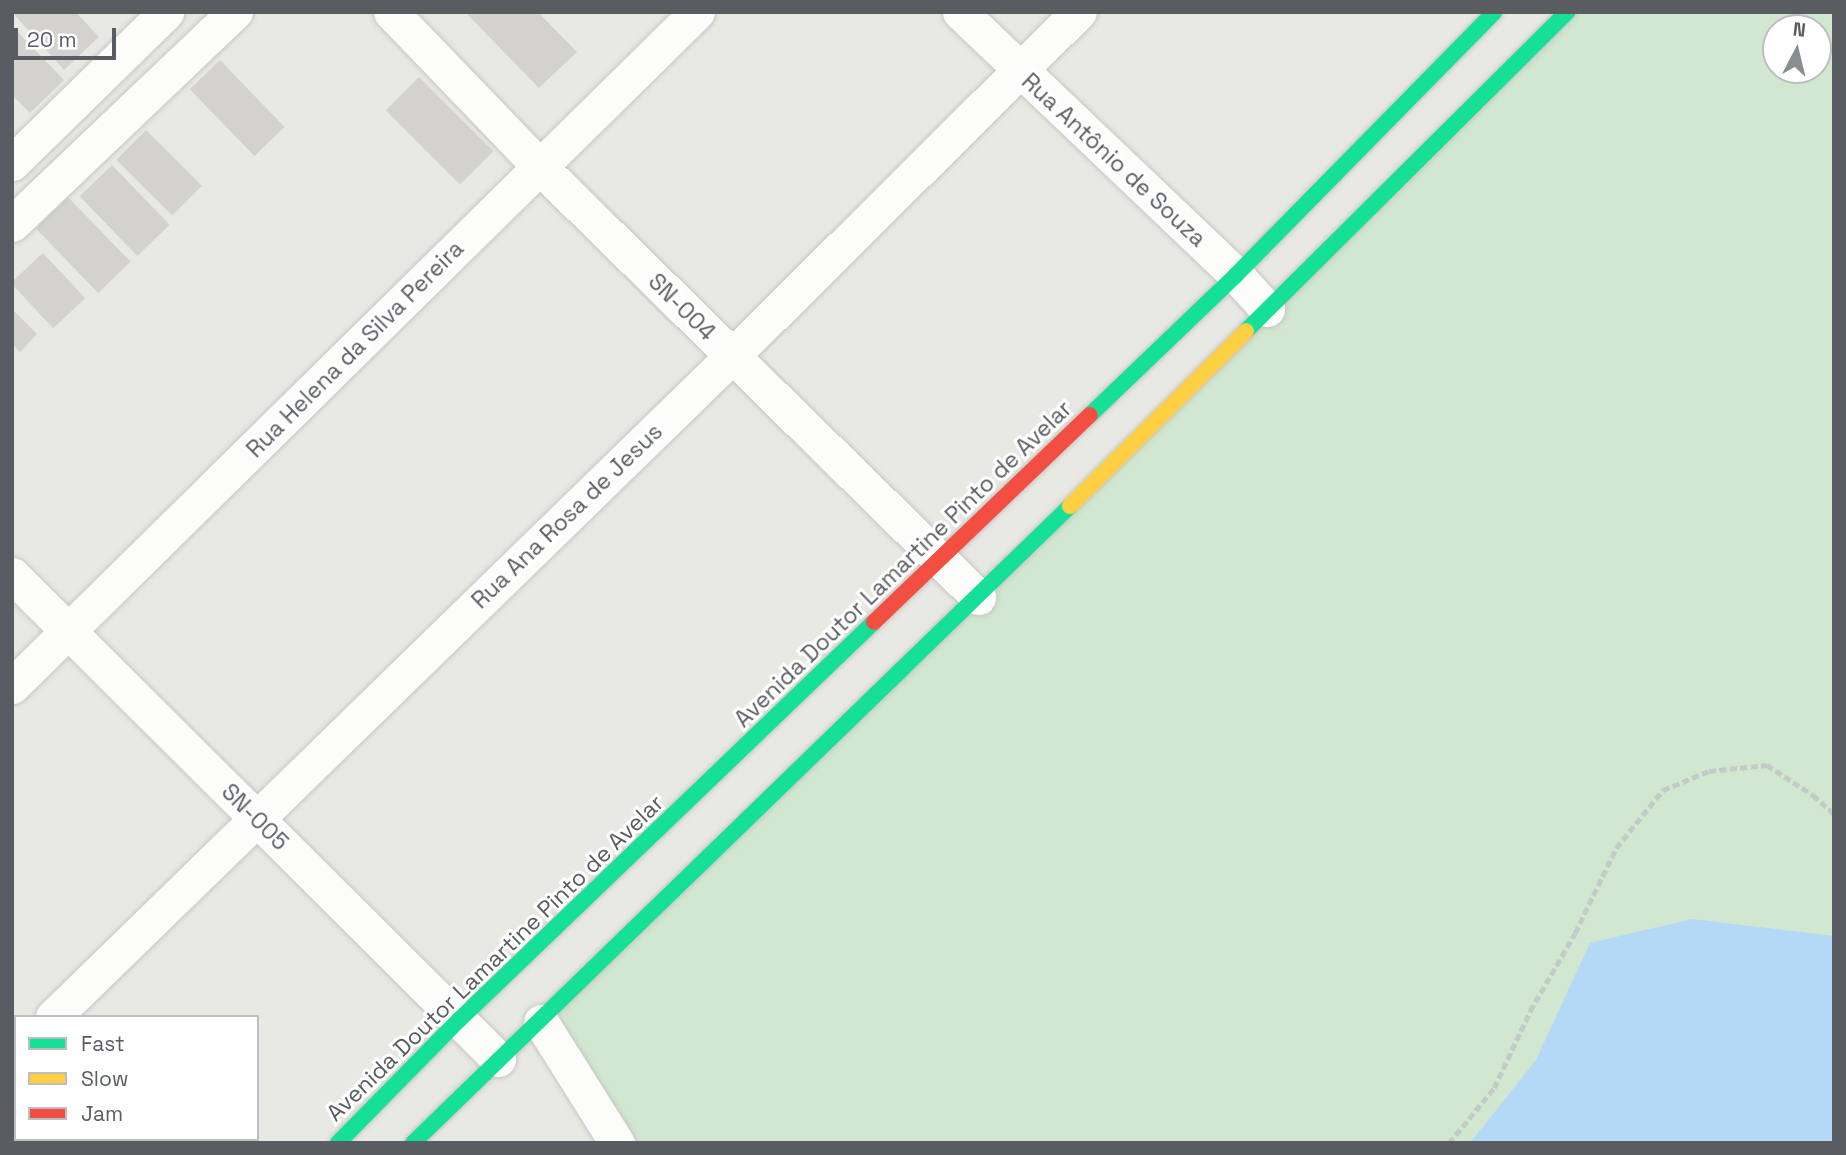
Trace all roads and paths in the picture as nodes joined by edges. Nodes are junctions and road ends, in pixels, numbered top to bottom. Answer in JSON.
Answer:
{"nodes":[{"id":1,"x":166,"y":12,"type":"edge"},
{"id":2,"x":235,"y":12,"type":"edge"},
{"id":3,"x":391,"y":12,"type":"edge"},
{"id":4,"x":698,"y":12,"type":"edge"},
{"id":5,"x":960,"y":12,"type":"edge"},
{"id":6,"x":1079,"y":12,"type":"edge"},
{"id":7,"x":1494,"y":12,"type":"edge"},
{"id":8,"x":1567,"y":12,"type":"edge"},
{"id":9,"x":1018,"y":70,"type":"junction"},
{"id":10,"x":12,"y":163,"type":"edge"},
{"id":11,"x":540,"y":167,"type":"junction"},
{"id":12,"x":12,"y":224,"type":"edge"},
{"id":13,"x":1236,"y":275,"type":"junction"},
{"id":14,"x":1267,"y":309,"type":"junction"},
{"id":15,"x":732,"y":356,"type":"junction"},
{"id":16,"x":942,"y":560,"type":"junction"},
{"id":17,"x":12,"y":575,"type":"edge"},
{"id":18,"x":978,"y":597,"type":"junction"},
{"id":19,"x":68,"y":631,"type":"junction"},
{"id":20,"x":12,"y":686,"type":"edge"},
{"id":21,"x":1834,"y":814,"type":"edge"},
{"id":22,"x":256,"y":819,"type":"junction"},
{"id":23,"x":55,"y":1015,"type":"edge"},
{"id":24,"x":459,"y":1020,"type":"junction"},
{"id":25,"x":541,"y":1022,"type":"junction"},
{"id":26,"x":498,"y":1059,"type":"junction"},
{"id":27,"x":338,"y":1143,"type":"edge"},
{"id":28,"x":413,"y":1143,"type":"edge"},
{"id":29,"x":617,"y":1143,"type":"edge"},
{"id":30,"x":1449,"y":1143,"type":"edge"}],
"edges":[{"from":1,"to":10,"type":"street"},
{"from":2,"to":12,"type":"street"},
{"from":3,"to":11,"type":"street","name":"SN-004"},
{"from":4,"to":11,"type":"street","name":"Rua Helena da Silva Pereira"},
{"from":5,"to":9,"type":"street","name":"Rua Antônio de Souza"},
{"from":6,"to":9,"type":"street","name":"Rua Ana Rosa de Jesus"},
{"from":7,"to":13,"type":"main road","name":"Avenida Doutor Lamartine Pinto de Avelar"},
{"from":8,"to":14,"type":"main road"},
{"from":9,"to":13,"type":"street","name":"Rua Antônio de Souza"},
{"from":9,"to":15,"type":"street","name":"Rua Ana Rosa de Jesus"},
{"from":11,"to":15,"type":"street","name":"SN-004"},
{"from":11,"to":19,"type":"street","name":"Rua Helena da Silva Pereira"},
{"from":13,"to":14,"type":"street","name":"Rua Antônio de Souza"},
{"from":13,"to":16,"type":"main road","name":"Avenida Doutor Lamartine Pinto de Avelar"},
{"from":14,"to":18,"type":"main road"},
{"from":15,"to":16,"type":"street","name":"SN-004"},
{"from":15,"to":22,"type":"street","name":"Rua Ana Rosa de Jesus"},
{"from":16,"to":18,"type":"street","name":"SN-004"},
{"from":16,"to":24,"type":"main road","name":"Avenida Doutor Lamartine Pinto de Avelar"},
{"from":17,"to":19,"type":"street","name":"SN-005"},
{"from":18,"to":25,"type":"main road"},
{"from":19,"to":20,"type":"street","name":"Rua Helena da Silva Pereira"},
{"from":19,"to":22,"type":"street","name":"SN-005"},
{"from":21,"to":30,"type":"path"},
{"from":22,"to":23,"type":"street","name":"Rua Ana Rosa de Jesus"},
{"from":22,"to":24,"type":"street","name":"SN-005"},
{"from":24,"to":26,"type":"street","name":"SN-005"},
{"from":24,"to":27,"type":"main road","name":"Avenida Doutor Lamartine Pinto de Avelar"},
{"from":25,"to":26,"type":"main road"},
{"from":25,"to":29,"type":"street"},
{"from":26,"to":28,"type":"main road"}]}
